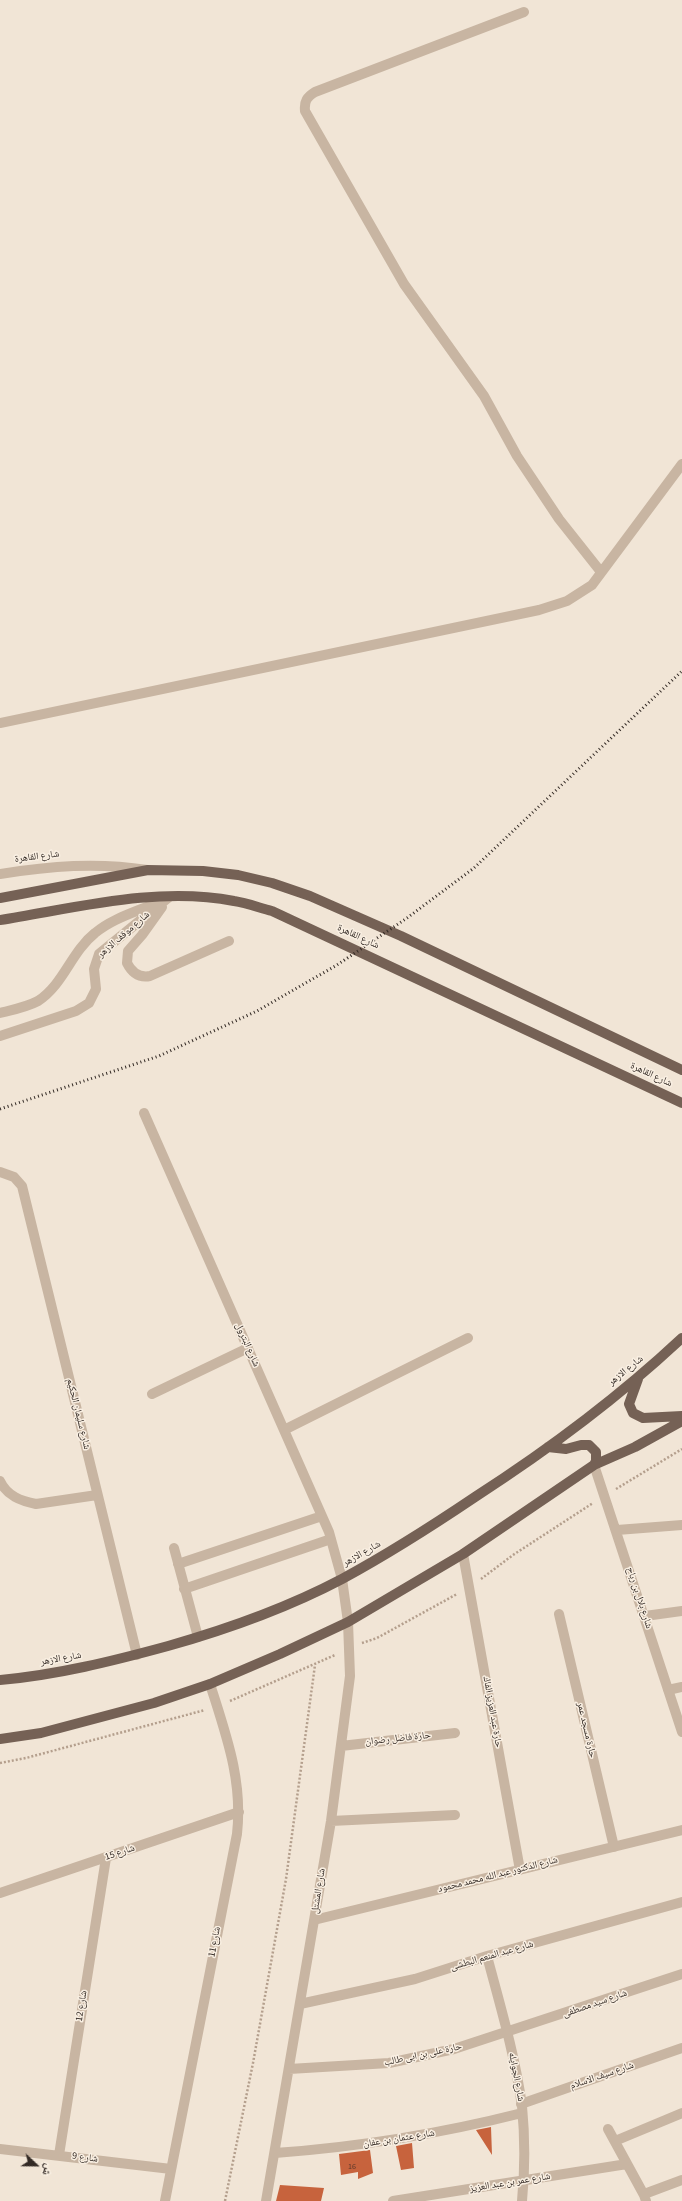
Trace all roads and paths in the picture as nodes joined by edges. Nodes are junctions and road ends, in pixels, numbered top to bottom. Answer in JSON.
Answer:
{"nodes":[{"id":1,"x":524,"y":12,"type":"dead end"},
{"id":2,"x":682,"y":464,"type":"edge"},
{"id":3,"x":601,"y":572,"type":"junction"},
{"id":4,"x":0,"y":723,"type":"edge"},
{"id":5,"x":148,"y":870,"type":"junction"},
{"id":6,"x":0,"y":874,"type":"edge"},
{"id":7,"x":169,"y":897,"type":"junction"},
{"id":8,"x":0,"y":898,"type":"edge"},
{"id":9,"x":0,"y":920,"type":"edge"},
{"id":10,"x":229,"y":941,"type":"dead end"},
{"id":11,"x":0,"y":1013,"type":"edge"},
{"id":12,"x":0,"y":1036,"type":"edge"},
{"id":13,"x":682,"y":1070,"type":"edge"},
{"id":14,"x":682,"y":1103,"type":"edge"},
{"id":15,"x":144,"y":1113,"type":"dead end"},
{"id":16,"x":0,"y":1172,"type":"edge"},
{"id":17,"x":468,"y":1338,"type":"dead end"},
{"id":18,"x":682,"y":1338,"type":"edge"},
{"id":19,"x":248,"y":1348,"type":"junction"},
{"id":20,"x":638,"y":1380,"type":"junction"},
{"id":21,"x":152,"y":1394,"type":"dead end"},
{"id":22,"x":682,"y":1416,"type":"edge"},
{"id":23,"x":682,"y":1421,"type":"edge"},
{"id":24,"x":284,"y":1430,"type":"junction"},
{"id":25,"x":548,"y":1447,"type":"junction"},
{"id":26,"x":682,"y":1449,"type":"edge"},
{"id":27,"x":594,"y":1465,"type":"junction"},
{"id":28,"x":0,"y":1481,"type":"edge"},
{"id":29,"x":97,"y":1495,"type":"junction"},
{"id":30,"x":605,"y":1496,"type":"junction"},
{"id":31,"x":322,"y":1516,"type":"junction"},
{"id":32,"x":682,"y":1525,"type":"edge"},
{"id":33,"x":617,"y":1530,"type":"junction"},
{"id":34,"x":331,"y":1539,"type":"junction"},
{"id":35,"x":174,"y":1548,"type":"dead end"},
{"id":36,"x":462,"y":1554,"type":"junction"},
{"id":37,"x":178,"y":1564,"type":"junction"},
{"id":38,"x":342,"y":1579,"type":"junction"},
{"id":39,"x":184,"y":1589,"type":"junction"},
{"id":40,"x":682,"y":1611,"type":"edge"},
{"id":41,"x":559,"y":1614,"type":"dead end"},
{"id":42,"x":645,"y":1616,"type":"junction"},
{"id":43,"x":348,"y":1622,"type":"junction"},
{"id":44,"x":198,"y":1638,"type":"junction"},
{"id":45,"x":350,"y":1648,"type":"junction"},
{"id":46,"x":137,"y":1655,"type":"junction"},
{"id":47,"x":315,"y":1665,"type":"junction"},
{"id":48,"x":0,"y":1680,"type":"edge"},
{"id":49,"x":210,"y":1684,"type":"junction"},
{"id":50,"x":682,"y":1687,"type":"edge"},
{"id":51,"x":668,"y":1690,"type":"junction"},
{"id":52,"x":217,"y":1707,"type":"junction"},
{"id":53,"x":682,"y":1732,"type":"edge"},
{"id":54,"x":455,"y":1733,"type":"dead end"},
{"id":55,"x":0,"y":1739,"type":"edge"},
{"id":56,"x":341,"y":1746,"type":"junction"},
{"id":57,"x":0,"y":1763,"type":"edge"},
{"id":58,"x":239,"y":1812,"type":"junction"},
{"id":59,"x":455,"y":1815,"type":"dead end"},
{"id":60,"x":331,"y":1820,"type":"junction"},
{"id":61,"x":682,"y":1830,"type":"edge"},
{"id":62,"x":614,"y":1847,"type":"junction"},
{"id":63,"x":106,"y":1858,"type":"junction"},
{"id":64,"x":520,"y":1870,"type":"junction"},
{"id":65,"x":0,"y":1893,"type":"edge"},
{"id":66,"x":682,"y":1902,"type":"edge"},
{"id":67,"x":314,"y":1920,"type":"junction"},
{"id":68,"x":487,"y":1956,"type":"junction"},
{"id":69,"x":682,"y":1974,"type":"edge"},
{"id":70,"x":300,"y":2004,"type":"junction"},
{"id":71,"x":507,"y":2033,"type":"junction"},
{"id":72,"x":682,"y":2048,"type":"edge"},
{"id":73,"x":289,"y":2069,"type":"junction"},
{"id":74,"x":522,"y":2109,"type":"junction"},
{"id":75,"x":682,"y":2113,"type":"edge"},
{"id":76,"x":608,"y":2129,"type":"dead end"},
{"id":77,"x":615,"y":2141,"type":"junction"},
{"id":78,"x":0,"y":2149,"type":"edge"},
{"id":79,"x":274,"y":2153,"type":"junction"},
{"id":80,"x":59,"y":2155,"type":"junction"},
{"id":81,"x":627,"y":2164,"type":"junction"},
{"id":82,"x":171,"y":2169,"type":"junction"},
{"id":83,"x":682,"y":2180,"type":"edge"},
{"id":84,"x":524,"y":2181,"type":"junction"},
{"id":85,"x":645,"y":2198,"type":"edge"},
{"id":86,"x":165,"y":2201,"type":"edge"},
{"id":87,"x":225,"y":2201,"type":"edge"},
{"id":88,"x":266,"y":2201,"type":"edge"},
{"id":89,"x":393,"y":2201,"type":"edge"},
{"id":90,"x":522,"y":2201,"type":"edge"}],
"edges":[{"from":1,"to":3,"type":"street"},
{"from":2,"to":3,"type":"street"},
{"from":3,"to":4,"type":"street"},
{"from":5,"to":6,"type":"street","name":"شارع القاهرة"},
{"from":5,"to":8,"type":"main road","name":"شارع القاهرة"},
{"from":5,"to":13,"type":"main road","name":"شارع القاهرة"},
{"from":7,"to":9,"type":"main road","name":"شارع القاهرة"},
{"from":7,"to":10,"type":"street"},
{"from":7,"to":11,"type":"street"},
{"from":7,"to":12,"type":"street","name":"شارع موقف الازهر"},
{"from":7,"to":14,"type":"main road","name":"شارع القاهرة"},
{"from":15,"to":19,"type":"street","name":"شارع البترول"},
{"from":16,"to":29,"type":"street","name":"شارع سليمان الحكيم"},
{"from":17,"to":24,"type":"street"},
{"from":18,"to":20,"type":"main road","name":"شارع الازهر"},
{"from":19,"to":21,"type":"street"},
{"from":19,"to":24,"type":"street","name":"شارع البترول"},
{"from":20,"to":22,"type":"main road"},
{"from":20,"to":25,"type":"main road","name":"شارع الازهر"},
{"from":23,"to":27,"type":"main road"},
{"from":24,"to":31,"type":"street","name":"شارع البترول"},
{"from":25,"to":27,"type":"main road"},
{"from":25,"to":38,"type":"main road","name":"شارع الازهر"},
{"from":26,"to":30,"type":"path"},
{"from":27,"to":30,"type":"street","name":"شارع بلال بن رباح"},
{"from":27,"to":36,"type":"main road"},
{"from":28,"to":29,"type":"street"},
{"from":29,"to":46,"type":"street","name":"شارع سليمان الحكيم"},
{"from":30,"to":33,"type":"street","name":"شارع بلال بن رباح"},
{"from":31,"to":34,"type":"street","name":"شارع البترول"},
{"from":31,"to":37,"type":"street"},
{"from":32,"to":33,"type":"street"},
{"from":33,"to":42,"type":"street","name":"شارع بلال بن رباح"},
{"from":34,"to":38,"type":"street","name":"شارع البترول"},
{"from":34,"to":39,"type":"street"},
{"from":35,"to":37,"type":"street"},
{"from":36,"to":43,"type":"main road"},
{"from":36,"to":64,"type":"street","name":"حارة عبد العزيز الفاك"},
{"from":37,"to":39,"type":"street"},
{"from":38,"to":43,"type":"street","name":"شارع المشتل"},
{"from":38,"to":44,"type":"main road","name":"شارع الازهر"},
{"from":39,"to":44,"type":"street"},
{"from":40,"to":42,"type":"street"},
{"from":41,"to":62,"type":"street","name":"حارة مسجد عمر"},
{"from":42,"to":51,"type":"street","name":"شارع بلال بن رباح"},
{"from":43,"to":45,"type":"street","name":"شارع المشتل"},
{"from":43,"to":49,"type":"main road"},
{"from":44,"to":46,"type":"main road","name":"شارع الازهر"},
{"from":45,"to":47,"type":"path"},
{"from":45,"to":56,"type":"street","name":"شارع المشتل"},
{"from":46,"to":48,"type":"main road","name":"شارع الازهر"},
{"from":47,"to":52,"type":"path"},
{"from":47,"to":87,"type":"path"},
{"from":49,"to":52,"type":"street","name":"شارع 11"},
{"from":49,"to":55,"type":"main road"},
{"from":50,"to":51,"type":"street"},
{"from":51,"to":53,"type":"street","name":"شارع بلال بن رباح"},
{"from":52,"to":57,"type":"path"},
{"from":52,"to":58,"type":"street","name":"شارع 11"},
{"from":54,"to":56,"type":"street","name":"حارة فاضل رضوان"},
{"from":56,"to":60,"type":"street","name":"شارع المشتل"},
{"from":58,"to":63,"type":"street","name":"شارع 15"},
{"from":58,"to":82,"type":"street","name":"شارع 11"},
{"from":59,"to":60,"type":"street"},
{"from":60,"to":67,"type":"street","name":"شارع المشتل"},
{"from":61,"to":62,"type":"street","name":"شارع الدكتور عبد الله محمد محمود"},
{"from":62,"to":64,"type":"street","name":"شارع الدكتور عبد الله محمد محمود"},
{"from":63,"to":65,"type":"street","name":"شارع 15"},
{"from":63,"to":80,"type":"street","name":"شارع 12"},
{"from":64,"to":67,"type":"street","name":"شارع الدكتور عبد الله محمد محمود"},
{"from":66,"to":68,"type":"street","name":"شارع عبد المنعم البطشى"},
{"from":67,"to":70,"type":"street","name":"شارع المشتل"},
{"from":68,"to":70,"type":"street","name":"شارع عبد المنعم البطشى"},
{"from":68,"to":71,"type":"street","name":"شارع الجوايله"},
{"from":69,"to":71,"type":"street","name":"شارع سيد مصطفى"},
{"from":70,"to":73,"type":"street","name":"شارع المشتل"},
{"from":71,"to":73,"type":"street","name":"حارة على بن ابى طالب"},
{"from":71,"to":74,"type":"street","name":"شارع الجوايله"},
{"from":72,"to":74,"type":"street","name":"شارع سيف الاسلام"},
{"from":73,"to":79,"type":"street","name":"شارع المشتل"},
{"from":74,"to":79,"type":"street","name":"شارع عثمان بن عفان"},
{"from":74,"to":84,"type":"street","name":"شارع الجوايله"},
{"from":75,"to":77,"type":"street"},
{"from":76,"to":77,"type":"street"},
{"from":77,"to":81,"type":"street"},
{"from":78,"to":80,"type":"street","name":"شارع 9"},
{"from":79,"to":88,"type":"street","name":"شارع المشتل"},
{"from":80,"to":82,"type":"street","name":"شارع 9"},
{"from":81,"to":84,"type":"street","name":"شارع عمر بن عبد العزيز"},
{"from":81,"to":85,"type":"street"},
{"from":82,"to":86,"type":"street","name":"شارع 11"},
{"from":83,"to":85,"type":"street"},
{"from":84,"to":89,"type":"street","name":"شارع عمر بن عبد العزيز"},
{"from":84,"to":90,"type":"street","name":"شارع الجوايله"}]}
